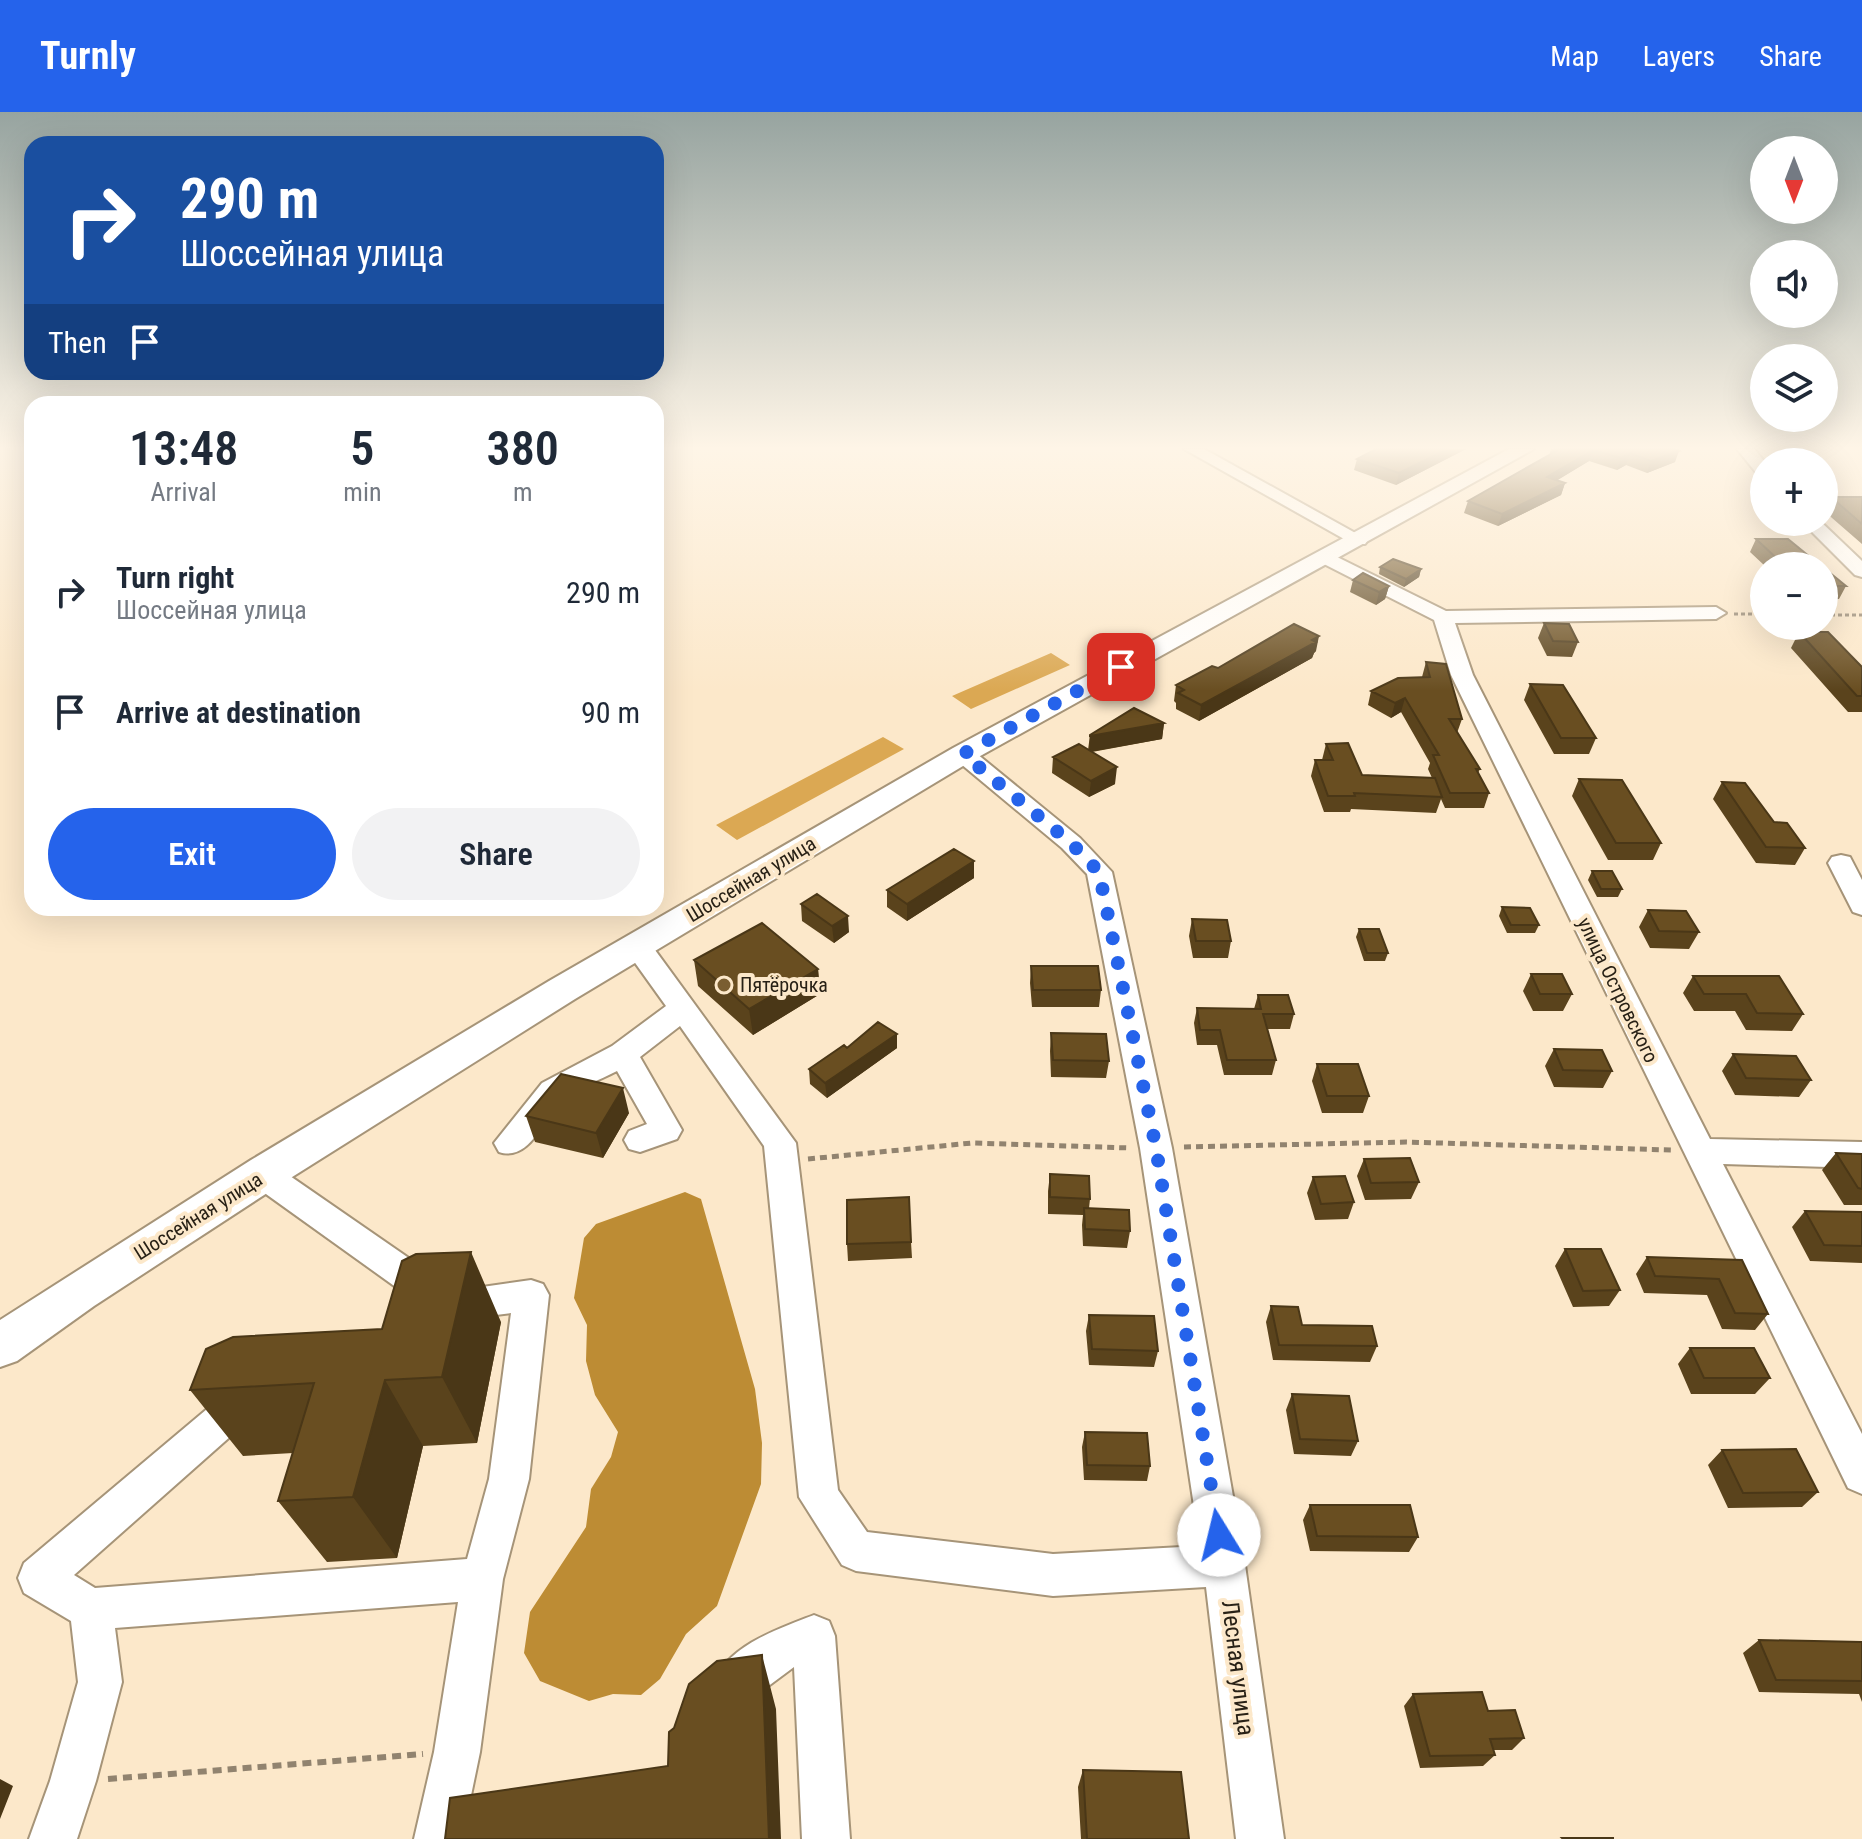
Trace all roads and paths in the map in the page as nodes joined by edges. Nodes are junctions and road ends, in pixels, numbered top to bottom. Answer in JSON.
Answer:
{"nodes":[{"id":1,"x":1340,"y":530,"type":"edge"},
{"id":2,"x":1378,"y":530,"type":"edge"},
{"id":3,"x":1826,"y":536,"type":"edge"},
{"id":4,"x":1359,"y":540,"type":"junction"},
{"id":5,"x":1327,"y":558,"type":"junction"},
{"id":6,"x":1862,"y":571,"type":"edge"},
{"id":7,"x":1716,"y":613,"type":"joint"},
{"id":8,"x":1750,"y":614,"type":"edge"},
{"id":9,"x":1838,"y":615,"type":"edge"},
{"id":10,"x":1862,"y":615,"type":"edge"},
{"id":11,"x":1443,"y":617,"type":"junction"},
{"id":12,"x":963,"y":754,"type":"junction"},
{"id":13,"x":1841,"y":863,"type":"dead end"},
{"id":14,"x":1862,"y":906,"type":"edge"},
{"id":15,"x":637,"y":946,"type":"junction"},
{"id":16,"x":682,"y":1009,"type":"junction"},
{"id":17,"x":623,"y":1054,"type":"junction"},
{"id":18,"x":640,"y":1140,"type":"dead end"},
{"id":19,"x":510,"y":1143,"type":"dead end"},
{"id":20,"x":780,"y":1143,"type":"junction"},
{"id":21,"x":1156,"y":1148,"type":"junction"},
{"id":22,"x":1698,"y":1151,"type":"junction"},
{"id":23,"x":1862,"y":1155,"type":"edge"},
{"id":24,"x":266,"y":1172,"type":"junction"},
{"id":25,"x":447,"y":1305,"type":"junction"},
{"id":26,"x":406,"y":1324,"type":"edge"},
{"id":27,"x":0,"y":1346,"type":"edge"},
{"id":28,"x":283,"y":1382,"type":"edge"},
{"id":29,"x":1862,"y":1475,"type":"edge"},
{"id":30,"x":1224,"y":1565,"type":"junction"},
{"id":31,"x":482,"y":1579,"type":"junction"},
{"id":32,"x":91,"y":1609,"type":"junction"},
{"id":33,"x":698,"y":1712,"type":"edge"},
{"id":34,"x":457,"y":1752,"type":"junction"},
{"id":35,"x":73,"y":1781,"type":"junction"},
{"id":36,"x":53,"y":1839,"type":"edge"},
{"id":37,"x":438,"y":1839,"type":"edge"},
{"id":38,"x":826,"y":1839,"type":"edge"},
{"id":39,"x":1260,"y":1839,"type":"edge"}],
"edges":[{"from":1,"to":4,"type":"street"},
{"from":2,"to":4,"type":"main road","name":"Шоссейная улица"},
{"from":3,"to":6,"type":"street"},
{"from":4,"to":5,"type":"main road","name":"Шоссейная улица"},
{"from":5,"to":11,"type":"street"},
{"from":5,"to":12,"type":"main road","name":"Шоссейная улица"},
{"from":7,"to":8,"type":"path"},
{"from":7,"to":11,"type":"street"},
{"from":9,"to":10,"type":"path"},
{"from":11,"to":22,"type":"street","name":"улица Островского"},
{"from":12,"to":15,"type":"main road","name":"Шоссейная улица"},
{"from":12,"to":21,"type":"street","name":"Лесная улица"},
{"from":13,"to":14,"type":"street"},
{"from":15,"to":16,"type":"street"},
{"from":15,"to":24,"type":"main road","name":"Шоссейная улица"},
{"from":16,"to":17,"type":"street"},
{"from":16,"to":20,"type":"street"},
{"from":17,"to":18,"type":"street"},
{"from":17,"to":19,"type":"street"},
{"from":20,"to":21,"type":"path"},
{"from":20,"to":30,"type":"street"},
{"from":21,"to":22,"type":"path"},
{"from":21,"to":30,"type":"street","name":"Лесная улица"},
{"from":22,"to":23,"type":"street"},
{"from":22,"to":29,"type":"street","name":"улица Островского"},
{"from":24,"to":25,"type":"street"},
{"from":24,"to":27,"type":"main road","name":"Шоссейная улица"},
{"from":25,"to":26,"type":"street"},
{"from":25,"to":31,"type":"street"},
{"from":28,"to":32,"type":"street"},
{"from":30,"to":39,"type":"street","name":"Лесная улица"},
{"from":31,"to":32,"type":"street"},
{"from":31,"to":34,"type":"street"},
{"from":32,"to":35,"type":"street"},
{"from":33,"to":38,"type":"street"},
{"from":34,"to":35,"type":"path"},
{"from":34,"to":37,"type":"street"},
{"from":35,"to":36,"type":"street"}]}
